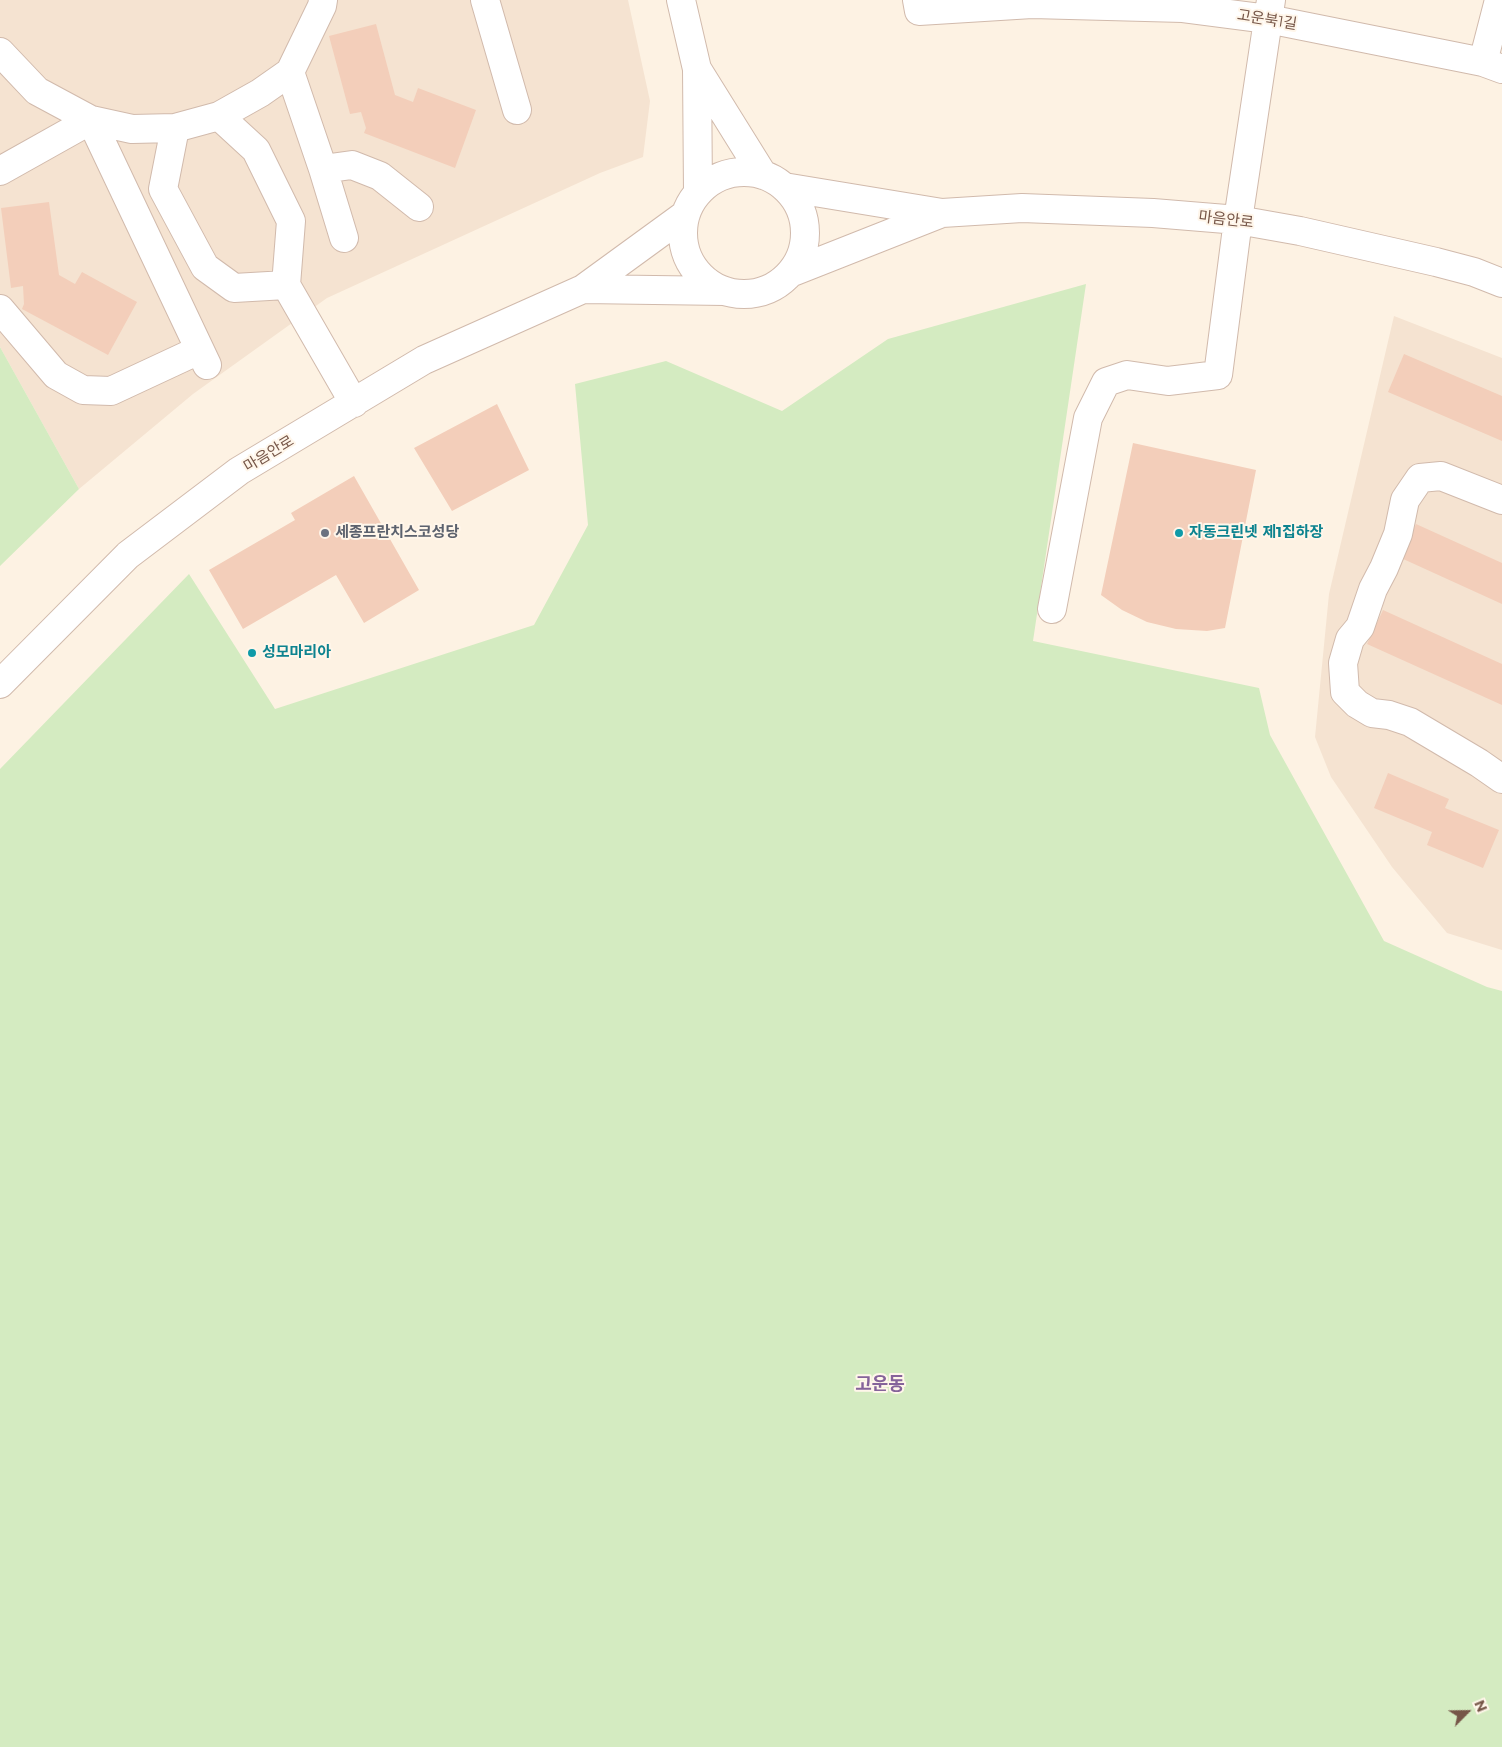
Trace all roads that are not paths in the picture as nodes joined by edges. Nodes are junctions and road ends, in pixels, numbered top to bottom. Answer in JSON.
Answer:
{"nodes":[{"id":1,"x":485,"y":0,"type":"edge"},
{"id":2,"x":681,"y":0,"type":"edge"},
{"id":3,"x":917,"y":0,"type":"edge"},
{"id":4,"x":1500,"y":0,"type":"edge"},
{"id":5,"x":329,"y":2,"type":"edge"},
{"id":6,"x":1032,"y":2,"type":"edge"},
{"id":7,"x":1269,"y":10,"type":"edge"},
{"id":8,"x":0,"y":52,"type":"edge"},
{"id":9,"x":1492,"y":66,"type":"edge"},
{"id":10,"x":697,"y":69,"type":"junction"},
{"id":11,"x":290,"y":72,"type":"junction"},
{"id":12,"x":517,"y":110,"type":"dead end"},
{"id":13,"x":220,"y":116,"type":"junction"},
{"id":14,"x":91,"y":120,"type":"junction"},
{"id":15,"x":175,"y":128,"type":"junction"},
{"id":16,"x":323,"y":169,"type":"junction"},
{"id":17,"x":0,"y":171,"type":"edge"},
{"id":18,"x":774,"y":181,"type":"junction"},
{"id":19,"x":692,"y":203,"type":"junction"},
{"id":20,"x":418,"y":207,"type":"dead end"},
{"id":21,"x":942,"y":213,"type":"junction"},
{"id":22,"x":1238,"y":220,"type":"junction"},
{"id":23,"x":344,"y":238,"type":"dead end"},
{"id":24,"x":790,"y":273,"type":"junction"},
{"id":25,"x":1502,"y":283,"type":"edge"},
{"id":26,"x":286,"y":285,"type":"junction"},
{"id":27,"x":583,"y":289,"type":"junction"},
{"id":28,"x":725,"y":291,"type":"junction"},
{"id":29,"x":0,"y":309,"type":"edge"},
{"id":30,"x":354,"y":403,"type":"junction"},
{"id":31,"x":1502,"y":500,"type":"edge"},
{"id":32,"x":1052,"y":609,"type":"dead end"},
{"id":33,"x":0,"y":684,"type":"edge"},
{"id":34,"x":1502,"y":779,"type":"edge"}],
"edges":[{"from":1,"to":12,"type":"street"},
{"from":2,"to":10,"type":"street"},
{"from":3,"to":6,"type":"street","name":"고운북1길"},
{"from":4,"to":9,"type":"street"},
{"from":5,"to":11,"type":"street"},
{"from":6,"to":7,"type":"street","name":"고운북1길"},
{"from":7,"to":9,"type":"street","name":"고운북1길"},
{"from":7,"to":22,"type":"street"},
{"from":8,"to":14,"type":"street"},
{"from":10,"to":18,"type":"street"},
{"from":10,"to":19,"type":"street"},
{"from":11,"to":13,"type":"street"},
{"from":11,"to":16,"type":"street"},
{"from":13,"to":15,"type":"street"},
{"from":13,"to":26,"type":"street"},
{"from":14,"to":15,"type":"street"},
{"from":14,"to":17,"type":"street"},
{"from":14,"to":29,"type":"street"},
{"from":15,"to":26,"type":"street"},
{"from":16,"to":20,"type":"street"},
{"from":16,"to":23,"type":"street"},
{"from":18,"to":19,"type":"street"},
{"from":18,"to":21,"type":"street"},
{"from":18,"to":24,"type":"street"},
{"from":19,"to":27,"type":"street"},
{"from":19,"to":28,"type":"street"},
{"from":21,"to":22,"type":"street","name":"마음안로"},
{"from":21,"to":24,"type":"street"},
{"from":22,"to":25,"type":"street","name":"마음안로"},
{"from":22,"to":32,"type":"street"},
{"from":24,"to":28,"type":"street"},
{"from":26,"to":30,"type":"street"},
{"from":27,"to":28,"type":"street"},
{"from":27,"to":30,"type":"street","name":"마음안로"},
{"from":30,"to":33,"type":"street","name":"마음안로"},
{"from":31,"to":34,"type":"street"}]}
